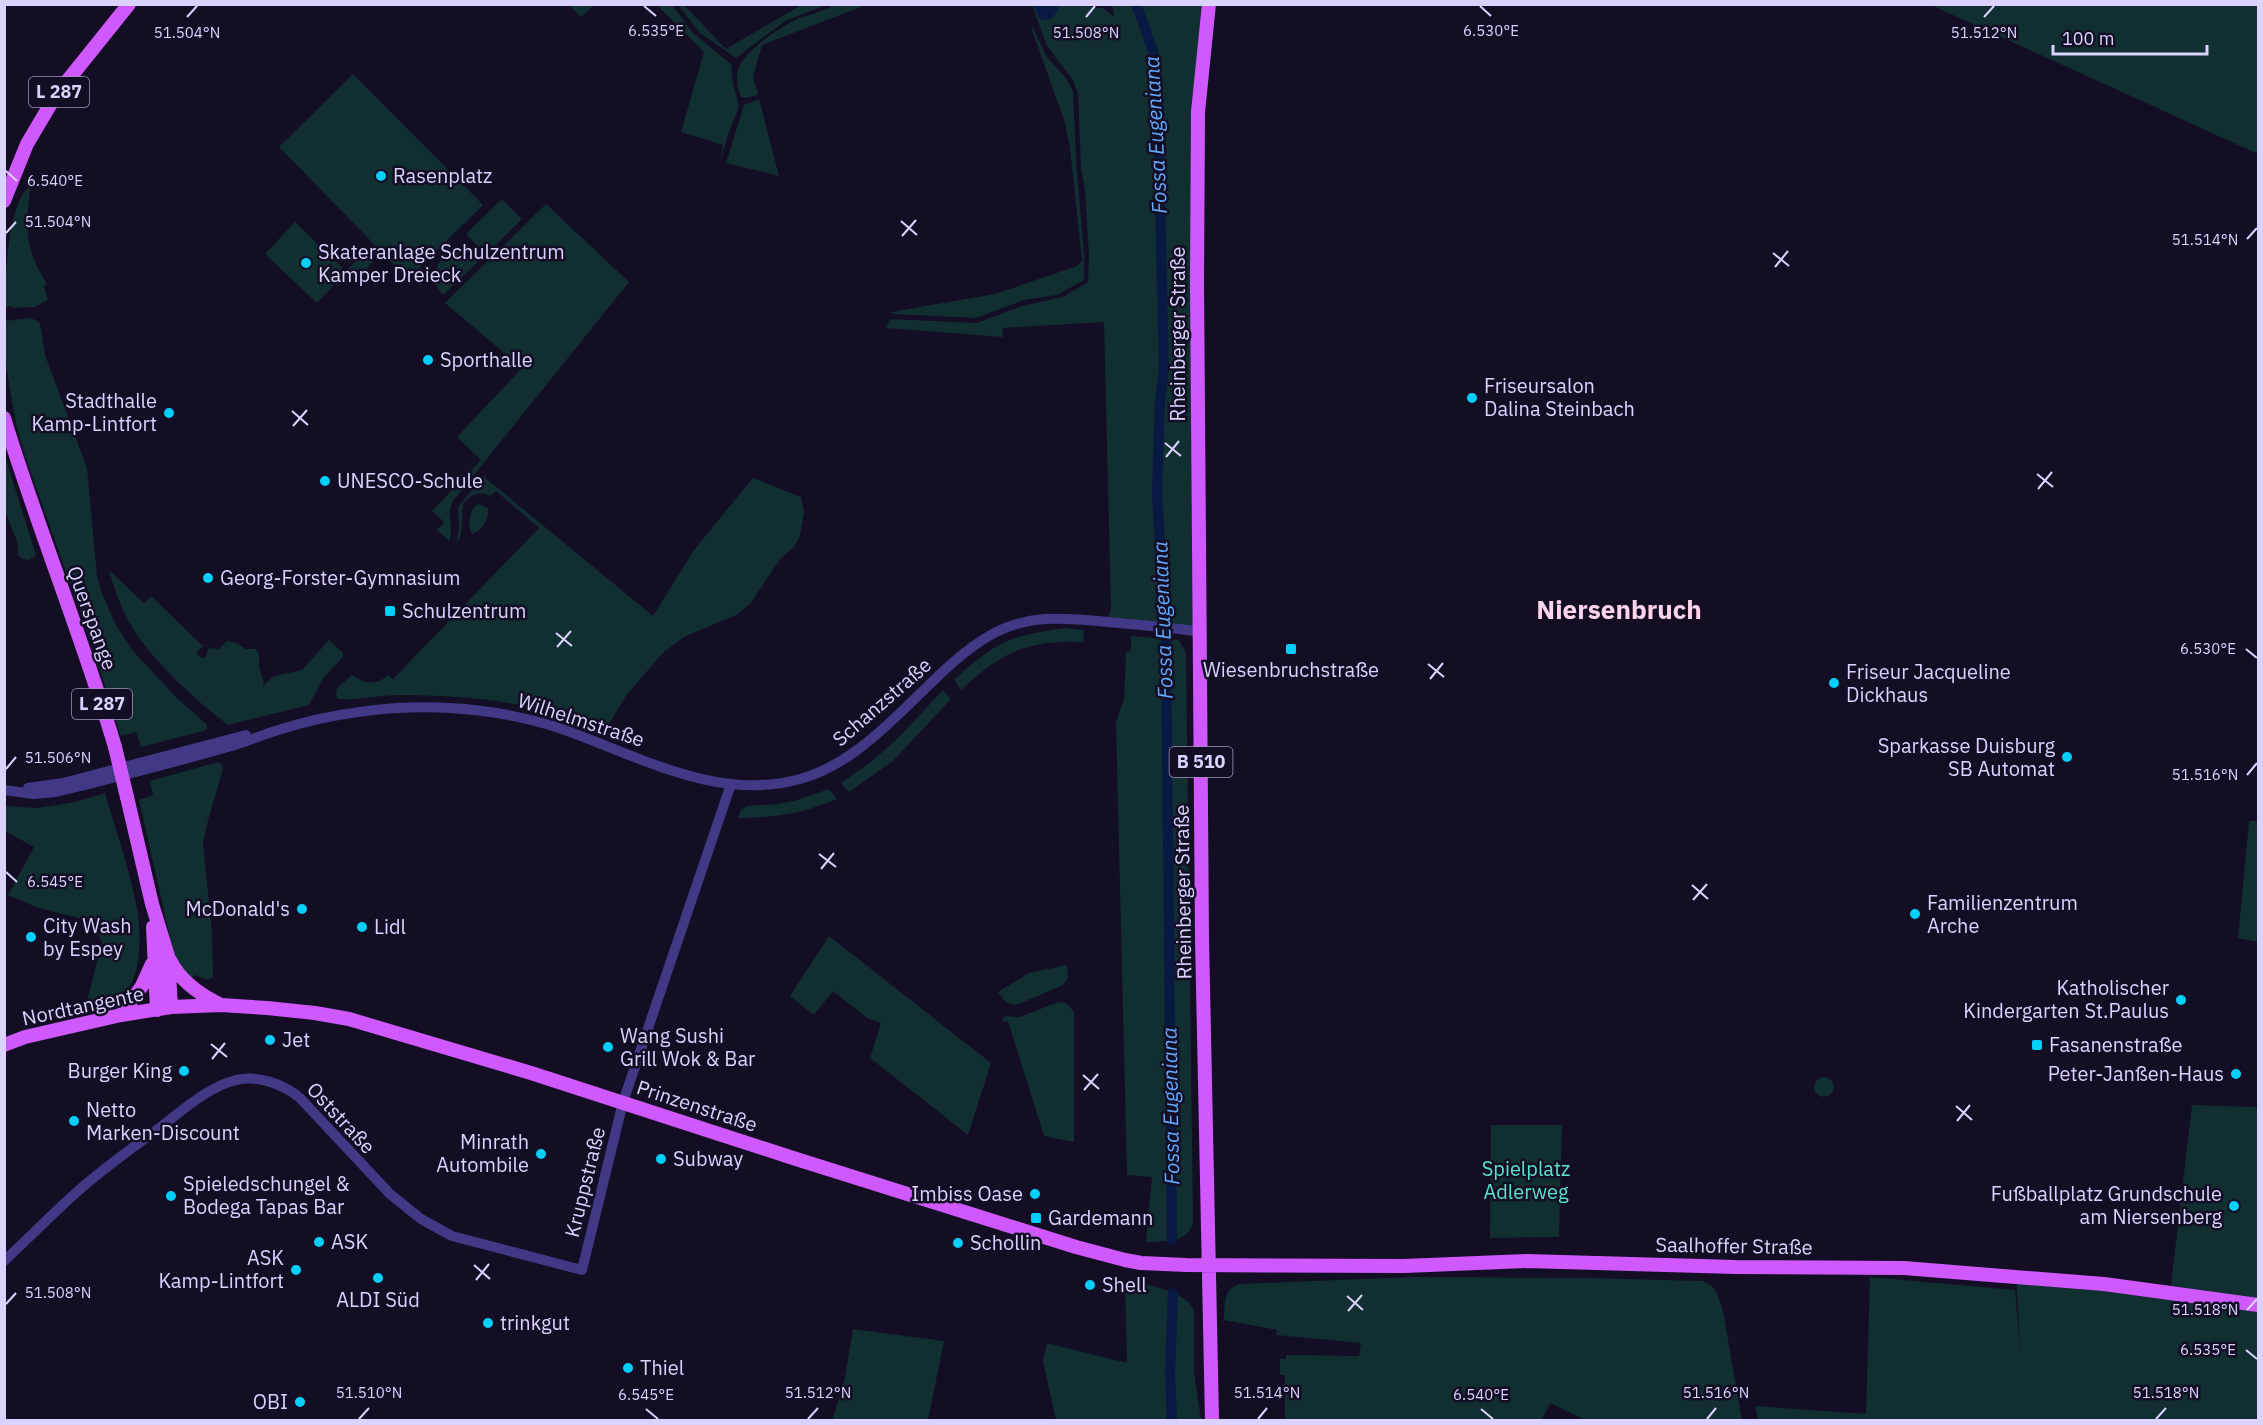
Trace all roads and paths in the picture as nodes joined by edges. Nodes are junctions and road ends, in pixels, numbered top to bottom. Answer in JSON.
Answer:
{"nodes":[{"id":1,"x":129,"y":4,"type":"edge"},
{"id":2,"x":1209,"y":4,"type":"edge"},
{"id":3,"x":4,"y":201,"type":"edge"},
{"id":4,"x":4,"y":418,"type":"edge"},
{"id":5,"x":1200,"y":632,"type":"junction"},
{"id":6,"x":731,"y":784,"type":"junction"},
{"id":7,"x":7,"y":790,"type":"edge"},
{"id":8,"x":161,"y":956,"type":"junction"},
{"id":9,"x":221,"y":1005,"type":"junction"},
{"id":10,"x":164,"y":1009,"type":"junction"},
{"id":11,"x":121,"y":1015,"type":"junction"},
{"id":12,"x":4,"y":1045,"type":"edge"},
{"id":13,"x":623,"y":1102,"type":"junction"},
{"id":14,"x":4,"y":1261,"type":"edge"},
{"id":15,"x":1208,"y":1265,"type":"junction"},
{"id":16,"x":582,"y":1270,"type":"joint"},
{"id":17,"x":2259,"y":1305,"type":"edge"},
{"id":18,"x":1212,"y":1420,"type":"edge"}],
"edges":[{"from":1,"to":3,"type":"main road","number":"L 287"},
{"from":2,"to":5,"type":"main road","name":"Rheinberger Straße","number":"B 510"},
{"from":4,"to":8,"type":"main road","name":"Querspange","number":"L 287","bridge":true},
{"from":5,"to":6,"type":"street","name":"Schanzstraße"},
{"from":5,"to":15,"type":"main road","name":"Rheinberger Straße","number":"B 510"},
{"from":6,"to":7,"type":"street","name":"Wilhelmstraße"},
{"from":6,"to":13,"type":"street"},
{"from":8,"to":9,"type":"main road","number":"L 287"},
{"from":8,"to":10,"type":"main road","name":"Querspange","number":"L 287"},
{"from":8,"to":11,"type":"main road"},
{"from":9,"to":10,"type":"main road","name":"Prinzenstraße"},
{"from":9,"to":13,"type":"main road","name":"Prinzenstraße"},
{"from":10,"to":11,"type":"main road","name":"Nordtangente"},
{"from":11,"to":12,"type":"main road","name":"Nordtangente"},
{"from":13,"to":15,"type":"main road","name":"Prinzenstraße"},
{"from":13,"to":16,"type":"street","name":"Kruppstraße"},
{"from":14,"to":16,"type":"street","name":"Oststraße"},
{"from":15,"to":17,"type":"main road","name":"Saalhoffer Straße"},
{"from":15,"to":18,"type":"main road","name":"Rheinberger Straße","number":"B 510"}]}
